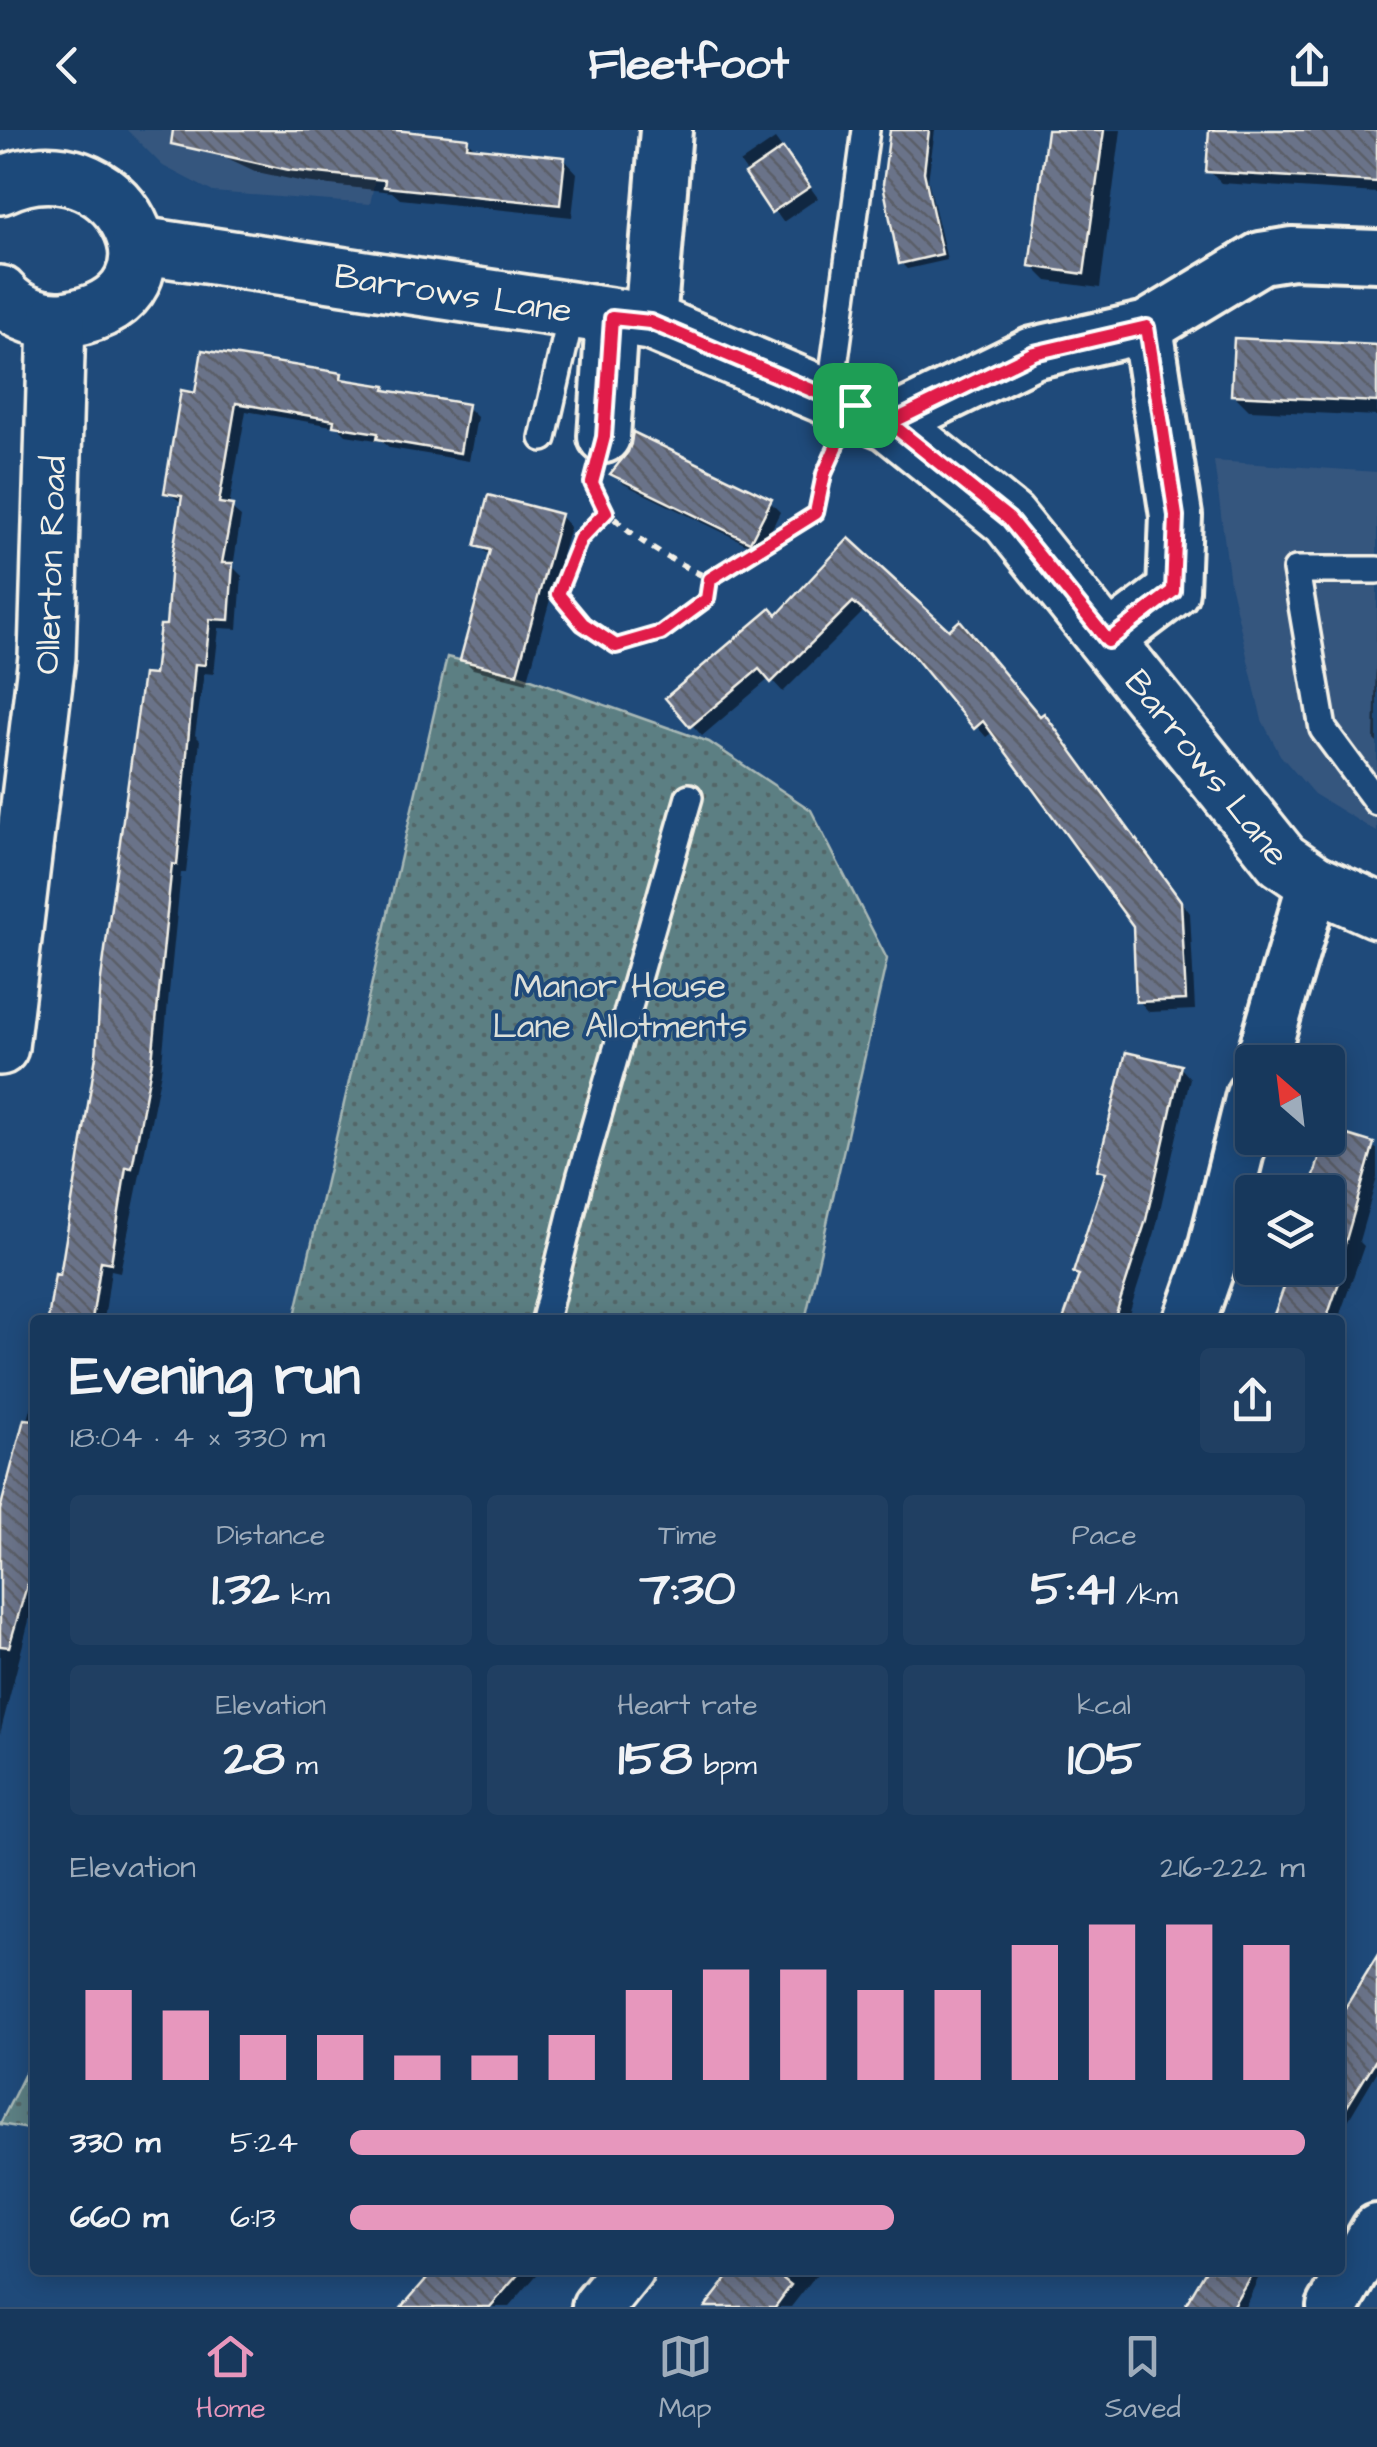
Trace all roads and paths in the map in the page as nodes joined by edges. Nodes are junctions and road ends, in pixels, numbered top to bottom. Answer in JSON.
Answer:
{"nodes":[{"id":1,"x":666,"y":130,"type":"edge"},
{"id":2,"x":866,"y":130,"type":"edge"},
{"id":3,"x":31,"y":159,"type":"edge"},
{"id":4,"x":139,"y":244,"type":"junction"},
{"id":5,"x":1377,"y":256,"type":"edge"},
{"id":6,"x":0,"y":294,"type":"edge"},
{"id":7,"x":611,"y":317,"type":"junction"},
{"id":8,"x":57,"y":321,"type":"junction"},
{"id":9,"x":1147,"y":327,"type":"junction"},
{"id":10,"x":858,"y":408,"type":"junction"},
{"id":11,"x":604,"y":437,"type":"joint"},
{"id":12,"x":542,"y":438,"type":"dead end"},
{"id":13,"x":606,"y":512,"type":"junction"},
{"id":14,"x":1377,"y":570,"type":"edge"},
{"id":15,"x":710,"y":579,"type":"junction"},
{"id":16,"x":1108,"y":641,"type":"junction"},
{"id":17,"x":689,"y":796,"type":"dead end"},
{"id":18,"x":1377,"y":802,"type":"edge"},
{"id":19,"x":1314,"y":882,"type":"junction"},
{"id":20,"x":1375,"y":902,"type":"edge"},
{"id":21,"x":1265,"y":1045,"type":"edge"},
{"id":22,"x":0,"y":1046,"type":"edge"},
{"id":23,"x":1237,"y":1155,"type":"edge"},
{"id":24,"x":546,"y":1315,"type":"edge"},
{"id":25,"x":1192,"y":1315,"type":"edge"},
{"id":26,"x":1377,"y":2230,"type":"edge"},
{"id":27,"x":624,"y":2275,"type":"edge"},
{"id":28,"x":598,"y":2307,"type":"edge"},
{"id":29,"x":1333,"y":2307,"type":"edge"}],
"edges":[{"from":1,"to":7,"type":"street"},
{"from":2,"to":10,"type":"lane"},
{"from":3,"to":4,"type":"street"},
{"from":4,"to":7,"type":"street","name":"Barrows Lane"},
{"from":4,"to":8,"type":"street"},
{"from":5,"to":9,"type":"street"},
{"from":6,"to":8,"type":"street"},
{"from":7,"to":10,"type":"street","name":"Barrows Lane"},
{"from":7,"to":11,"type":"street"},
{"from":7,"to":12,"type":"lane"},
{"from":8,"to":22,"type":"street","name":"Ollerton Road"},
{"from":9,"to":10,"type":"street"},
{"from":9,"to":16,"type":"street"},
{"from":10,"to":15,"type":"path"},
{"from":10,"to":16,"type":"street","name":"Barrows Lane"},
{"from":11,"to":13,"type":"path"},
{"from":13,"to":15,"type":"path"},
{"from":13,"to":15,"type":"path"},
{"from":14,"to":18,"type":"lane"},
{"from":16,"to":19,"type":"street","name":"Barrows Lane"},
{"from":17,"to":24,"type":"lane"},
{"from":19,"to":20,"type":"street","name":"Barrows Lane"},
{"from":19,"to":21,"type":"street"},
{"from":23,"to":25,"type":"street"},
{"from":26,"to":29,"type":"street"},
{"from":27,"to":28,"type":"street"}]}
